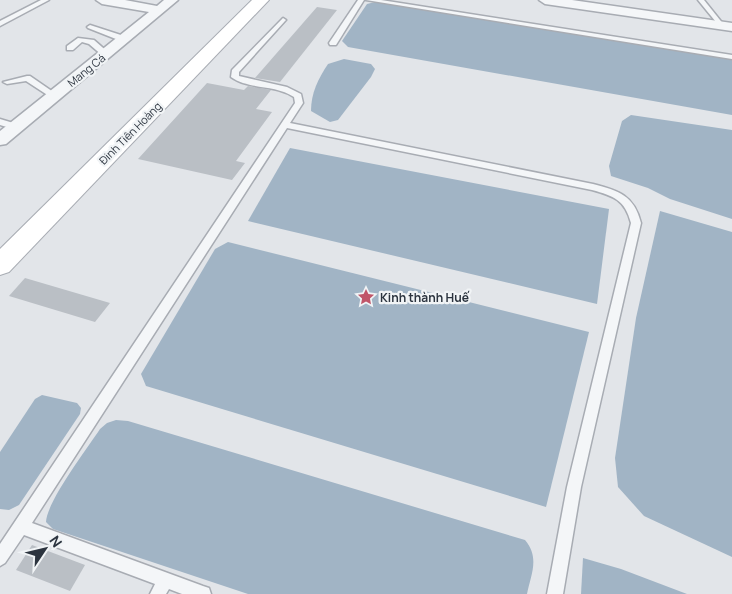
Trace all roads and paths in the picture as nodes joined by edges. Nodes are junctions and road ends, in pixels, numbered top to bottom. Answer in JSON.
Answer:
{"nodes":[{"id":1,"x":46,"y":0,"type":"edge"},
{"id":2,"x":102,"y":0,"type":"edge"},
{"id":3,"x":261,"y":0,"type":"edge"},
{"id":4,"x":361,"y":0,"type":"edge"},
{"id":5,"x":368,"y":0,"type":"edge"},
{"id":6,"x":544,"y":0,"type":"edge"},
{"id":7,"x":700,"y":0,"type":"edge"},
{"id":8,"x":166,"y":5,"type":"edge"},
{"id":9,"x":283,"y":20,"type":"dead end"},
{"id":10,"x":0,"y":24,"type":"edge"},
{"id":11,"x":90,"y":27,"type":"dead end"},
{"id":12,"x":727,"y":27,"type":"edge"},
{"id":13,"x":124,"y":40,"type":"junction"},
{"id":14,"x":333,"y":43,"type":"dead end"},
{"id":15,"x":70,"y":48,"type":"dead end"},
{"id":16,"x":106,"y":54,"type":"junction"},
{"id":17,"x":732,"y":57,"type":"edge"},
{"id":18,"x":7,"y":82,"type":"dead end"},
{"id":19,"x":55,"y":96,"type":"junction"},
{"id":20,"x":0,"y":122,"type":"edge"},
{"id":21,"x":285,"y":125,"type":"junction"},
{"id":22,"x":17,"y":127,"type":"junction"},
{"id":23,"x":0,"y":140,"type":"edge"},
{"id":24,"x":0,"y":265,"type":"edge"},
{"id":25,"x":21,"y":526,"type":"junction"},
{"id":26,"x":0,"y":558,"type":"edge"},
{"id":27,"x":162,"y":587,"type":"edge"},
{"id":28,"x":203,"y":594,"type":"edge"},
{"id":29,"x":555,"y":594,"type":"edge"}],
"edges":[{"from":1,"to":10,"type":"lane"},
{"from":2,"to":8,"type":"street"},
{"from":3,"to":24,"type":"main road","name":"Đinh Tiên Hoàng"},
{"from":4,"to":14,"type":"lane"},
{"from":5,"to":17,"type":"lane"},
{"from":6,"to":12,"type":"street"},
{"from":7,"to":12,"type":"lane"},
{"from":8,"to":13,"type":"street","name":"Mang Cá"},
{"from":9,"to":21,"type":"lane"},
{"from":11,"to":13,"type":"lane"},
{"from":13,"to":16,"type":"street","name":"Mang Cá"},
{"from":15,"to":16,"type":"lane"},
{"from":16,"to":19,"type":"street","name":"Mang Cá"},
{"from":18,"to":19,"type":"lane"},
{"from":19,"to":22,"type":"street","name":"Mang Cá"},
{"from":20,"to":22,"type":"lane"},
{"from":21,"to":25,"type":"lane"},
{"from":21,"to":29,"type":"lane"},
{"from":22,"to":23,"type":"street","name":"Mang Cá"},
{"from":25,"to":26,"type":"lane"},
{"from":25,"to":27,"type":"lane"},
{"from":27,"to":28,"type":"lane"}]}
